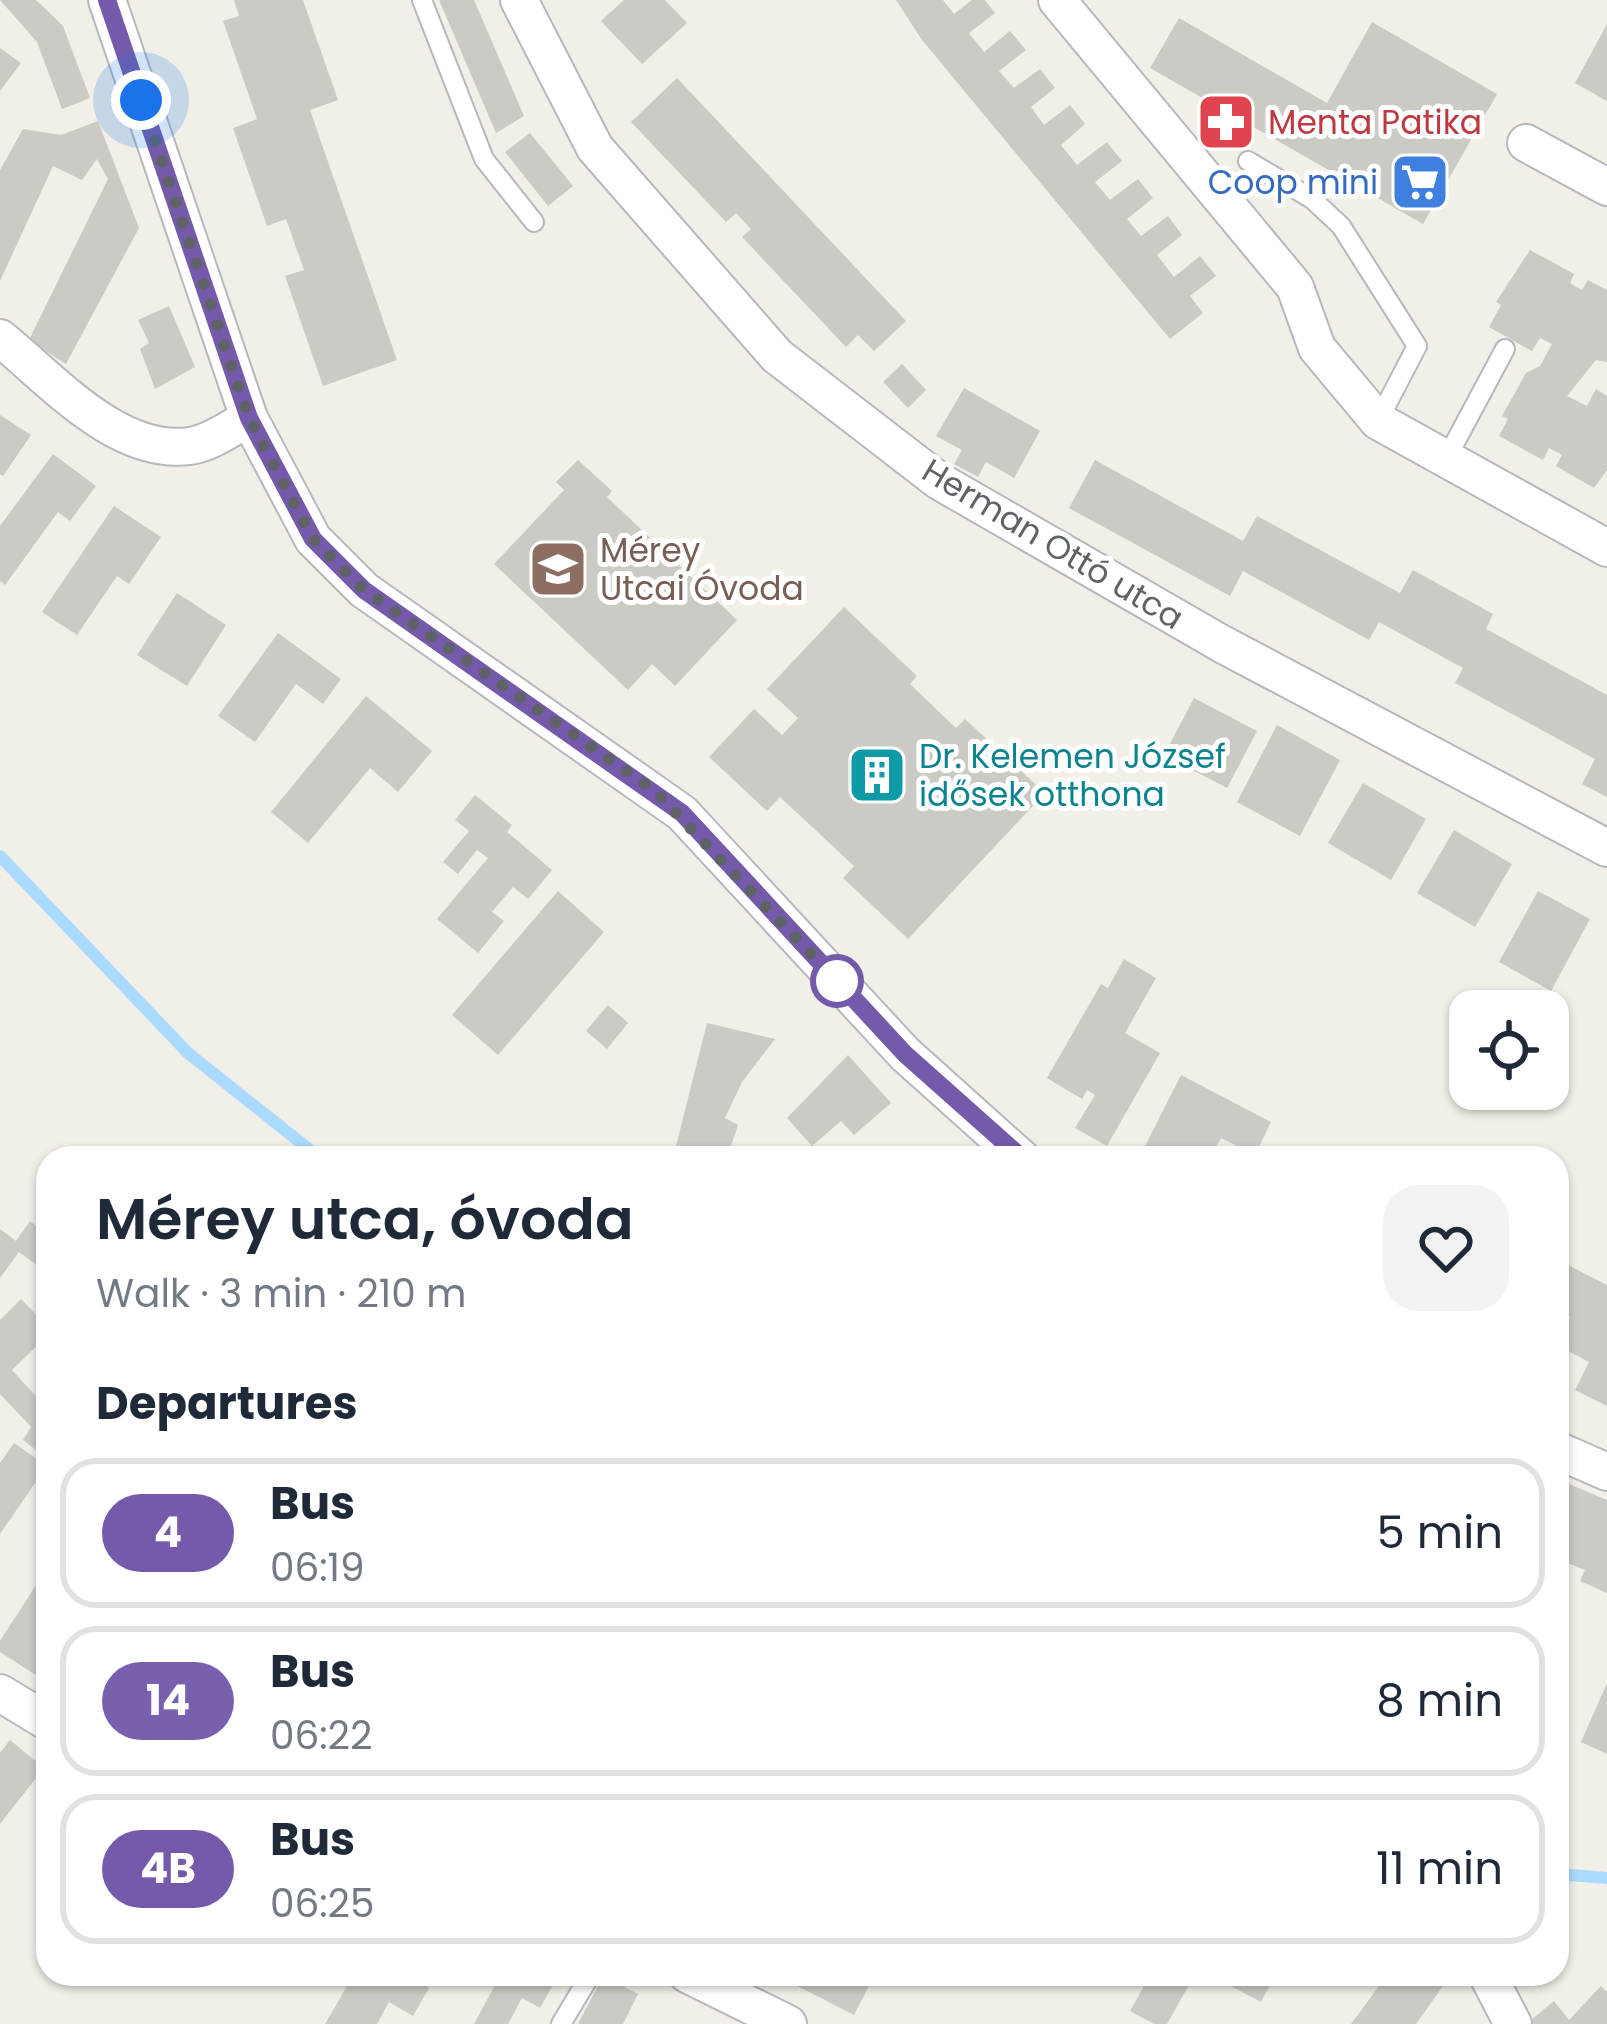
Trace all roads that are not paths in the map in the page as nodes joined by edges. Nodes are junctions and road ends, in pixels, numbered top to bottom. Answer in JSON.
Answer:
{"nodes":[{"id":1,"x":107,"y":0,"type":"edge"},
{"id":2,"x":422,"y":0,"type":"edge"},
{"id":3,"x":519,"y":0,"type":"edge"},
{"id":4,"x":1057,"y":0,"type":"edge"},
{"id":5,"x":1526,"y":143,"type":"dead end"},
{"id":6,"x":1248,"y":161,"type":"dead end"},
{"id":7,"x":1607,"y":187,"type":"edge"},
{"id":8,"x":534,"y":222,"type":"dead end"},
{"id":9,"x":0,"y":338,"type":"edge"},
{"id":10,"x":1505,"y":349,"type":"dead end"},
{"id":11,"x":249,"y":418,"type":"junction"},
{"id":12,"x":1378,"y":421,"type":"junction"},
{"id":13,"x":1445,"y":461,"type":"junction"},
{"id":14,"x":1607,"y":548,"type":"edge"},
{"id":15,"x":1607,"y":848,"type":"edge"},
{"id":16,"x":1008,"y":1146,"type":"edge"},
{"id":17,"x":1569,"y":1455,"type":"edge"},
{"id":18,"x":1607,"y":1472,"type":"edge"},
{"id":19,"x":0,"y":1693,"type":"edge"},
{"id":20,"x":36,"y":1715,"type":"edge"},
{"id":21,"x":584,"y":1986,"type":"edge"},
{"id":22,"x":711,"y":1986,"type":"edge"},
{"id":23,"x":1493,"y":1986,"type":"edge"},
{"id":24,"x":561,"y":2024,"type":"edge"},
{"id":25,"x":785,"y":2024,"type":"edge"},
{"id":26,"x":1513,"y":2024,"type":"edge"}],
"edges":[{"from":1,"to":11,"type":"street"},
{"from":2,"to":8,"type":"lane"},
{"from":3,"to":15,"type":"street","name":"Herman Ottó utca"},
{"from":4,"to":12,"type":"street"},
{"from":5,"to":7,"type":"street"},
{"from":6,"to":12,"type":"lane"},
{"from":9,"to":11,"type":"street"},
{"from":10,"to":13,"type":"lane"},
{"from":11,"to":16,"type":"street"},
{"from":12,"to":13,"type":"street"},
{"from":13,"to":14,"type":"street"},
{"from":17,"to":18,"type":"street"},
{"from":19,"to":20,"type":"street"},
{"from":21,"to":24,"type":"lane"},
{"from":22,"to":25,"type":"street"},
{"from":23,"to":26,"type":"street"}]}
